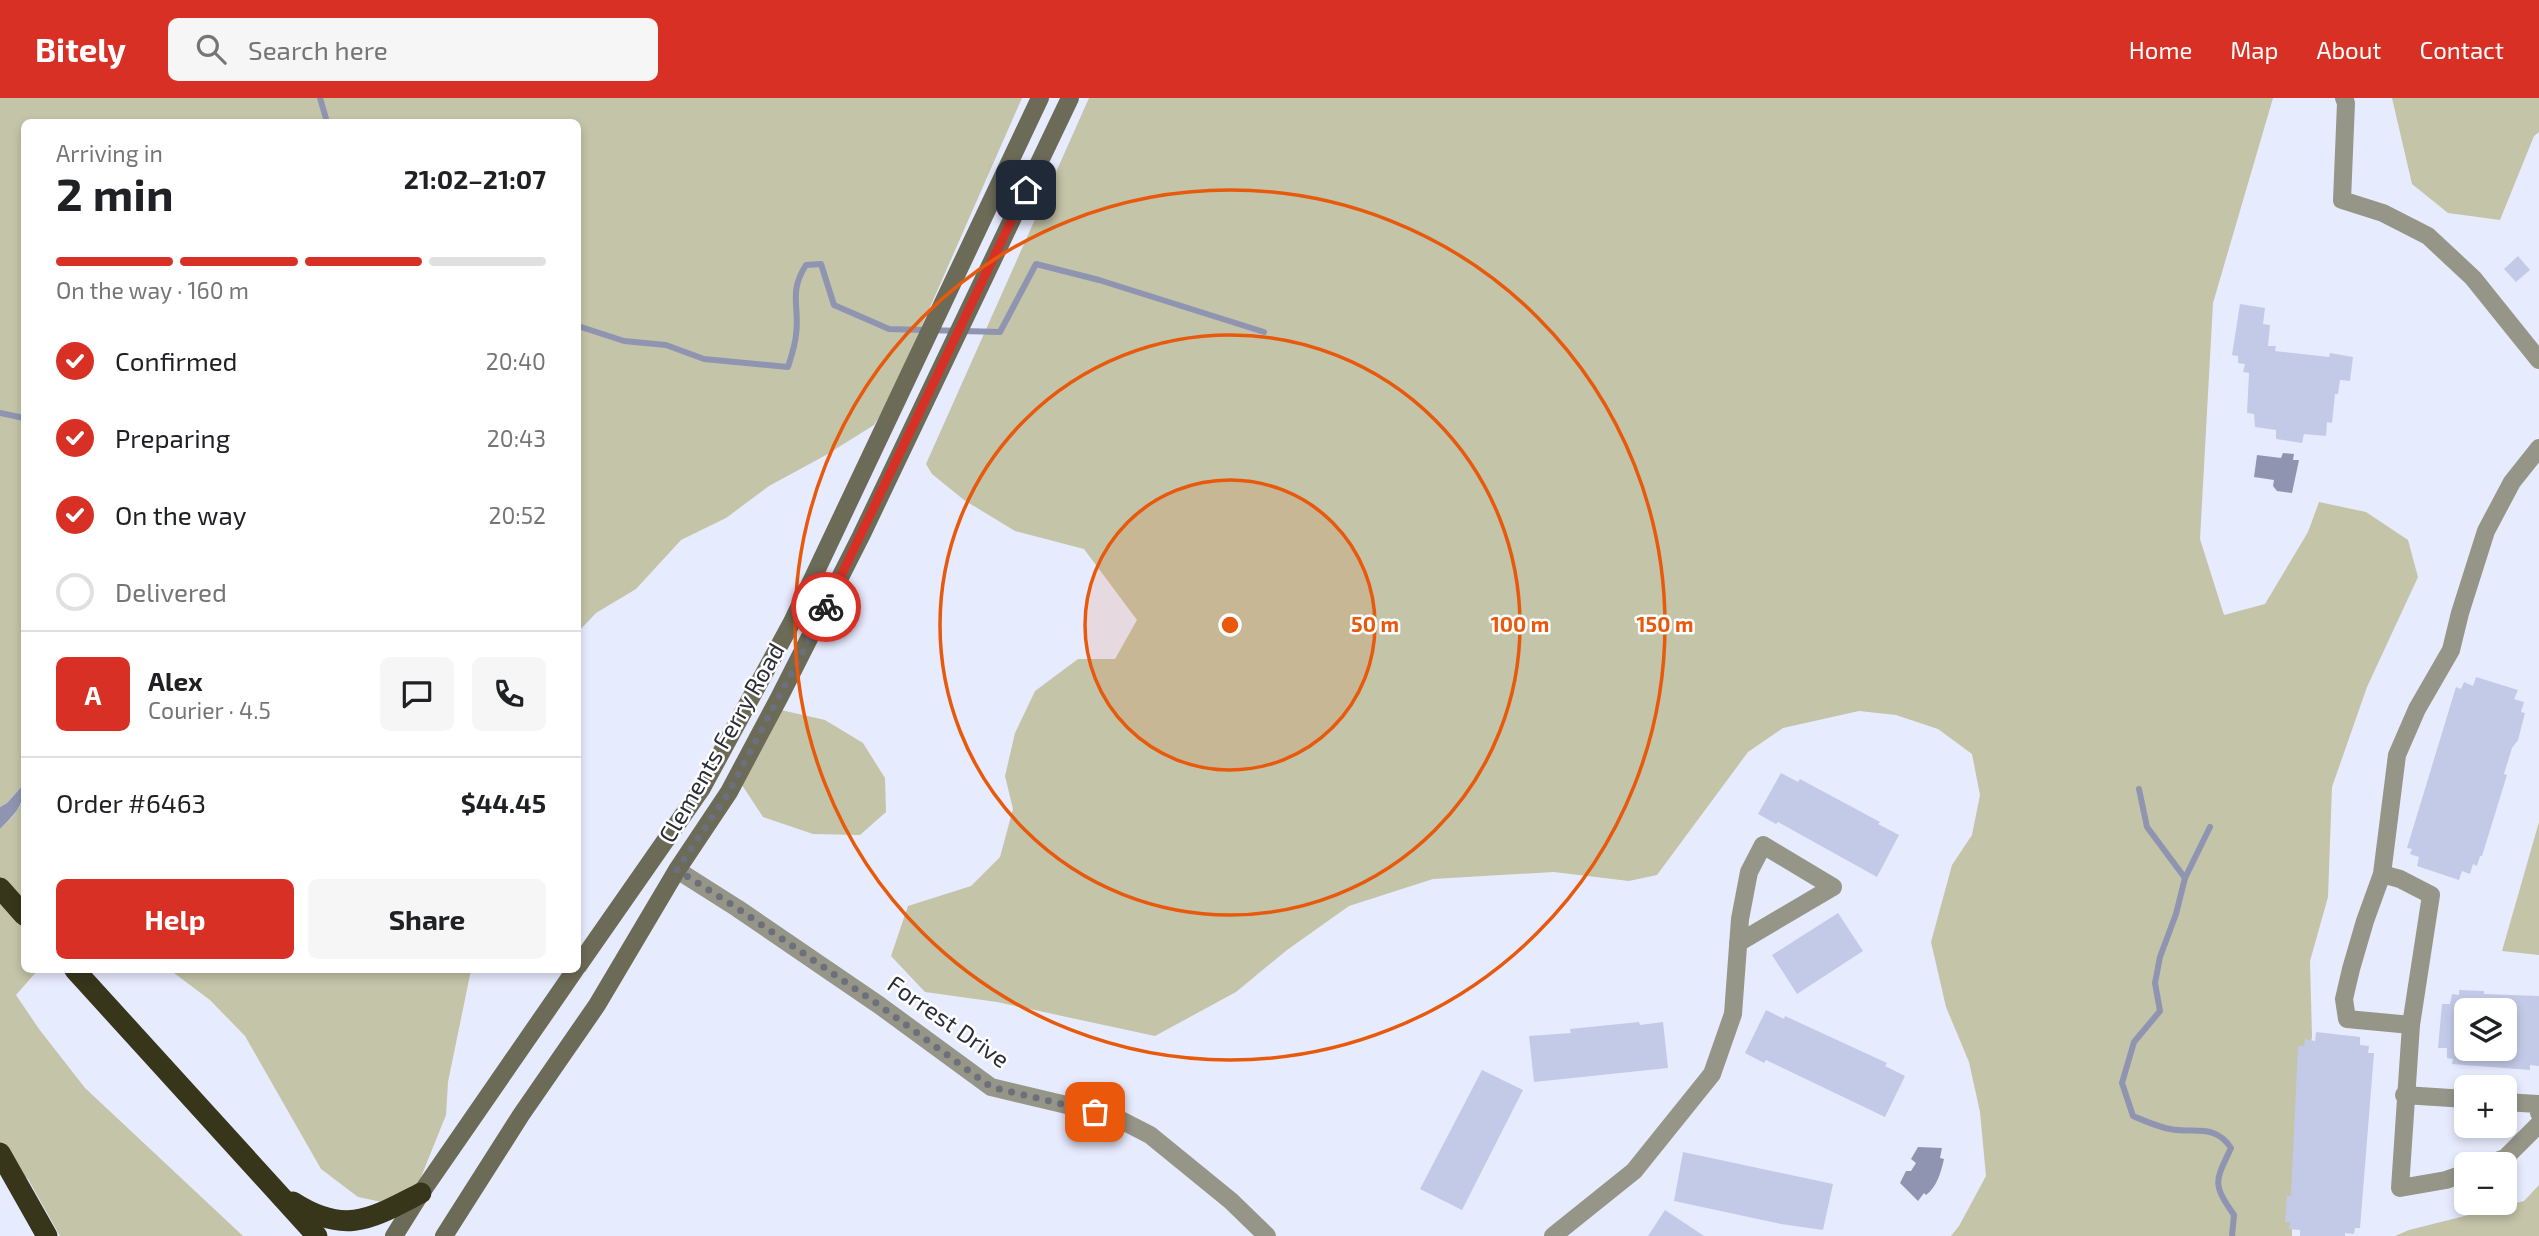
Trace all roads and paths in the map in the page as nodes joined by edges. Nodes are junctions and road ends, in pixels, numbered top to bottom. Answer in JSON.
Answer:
{"nodes":[{"id":1,"x":1040,"y":98,"type":"edge"},
{"id":2,"x":1070,"y":98,"type":"edge"},
{"id":3,"x":2344,"y":98,"type":"edge"},
{"id":4,"x":2539,"y":360,"type":"edge"},
{"id":5,"x":2539,"y":448,"type":"edge"},
{"id":6,"x":677,"y":870,"type":"junction"},
{"id":7,"x":2382,"y":874,"type":"junction"},
{"id":8,"x":0,"y":888,"type":"edge"},
{"id":9,"x":21,"y":912,"type":"edge"},
{"id":10,"x":1738,"y":943,"type":"junction"},
{"id":11,"x":581,"y":961,"type":"edge"},
{"id":12,"x":78,"y":973,"type":"edge"},
{"id":13,"x":573,"y":973,"type":"edge"},
{"id":14,"x":2411,"y":1025,"type":"junction"},
{"id":15,"x":2404,"y":1095,"type":"junction"},
{"id":16,"x":2454,"y":1098,"type":"edge"},
{"id":17,"x":2517,"y":1103,"type":"edge"},
{"id":18,"x":2539,"y":1113,"type":"edge"},
{"id":19,"x":2539,"y":1124,"type":"edge"},
{"id":20,"x":2511,"y":1152,"type":"edge"},
{"id":21,"x":0,"y":1153,"type":"edge"},
{"id":22,"x":2454,"y":1177,"type":"edge"},
{"id":23,"x":279,"y":1192,"type":"junction"},
{"id":24,"x":421,"y":1193,"type":"junction"},
{"id":25,"x":47,"y":1236,"type":"edge"},
{"id":26,"x":317,"y":1236,"type":"edge"},
{"id":27,"x":394,"y":1236,"type":"edge"},
{"id":28,"x":444,"y":1236,"type":"edge"},
{"id":29,"x":1267,"y":1236,"type":"edge"},
{"id":30,"x":1553,"y":1236,"type":"edge"}],
"edges":[{"from":1,"to":11,"type":"main road","name":"Clements Ferry Road"},
{"from":2,"to":6,"type":"main road","name":"Clements Ferry Road"},
{"from":3,"to":4,"type":"street"},
{"from":5,"to":7,"type":"street"},
{"from":6,"to":28,"type":"main road","name":"Clements Ferry Road"},
{"from":6,"to":29,"type":"street","name":"Forrest Drive"},
{"from":7,"to":14,"type":"street"},
{"from":7,"to":14,"type":"street"},
{"from":8,"to":9,"type":"highway"},
{"from":10,"to":10,"type":"street"},
{"from":10,"to":30,"type":"street"},
{"from":12,"to":23,"type":"highway"},
{"from":13,"to":24,"type":"main road","name":"Clements Ferry Road"},
{"from":14,"to":15,"type":"street"},
{"from":15,"to":16,"type":"street"},
{"from":15,"to":22,"type":"street"},
{"from":17,"to":18,"type":"street"},
{"from":19,"to":20,"type":"street"},
{"from":21,"to":25,"type":"highway"},
{"from":23,"to":24,"type":"highway"},
{"from":23,"to":26,"type":"highway"},
{"from":24,"to":27,"type":"main road","name":"Clements Ferry Road"}]}
